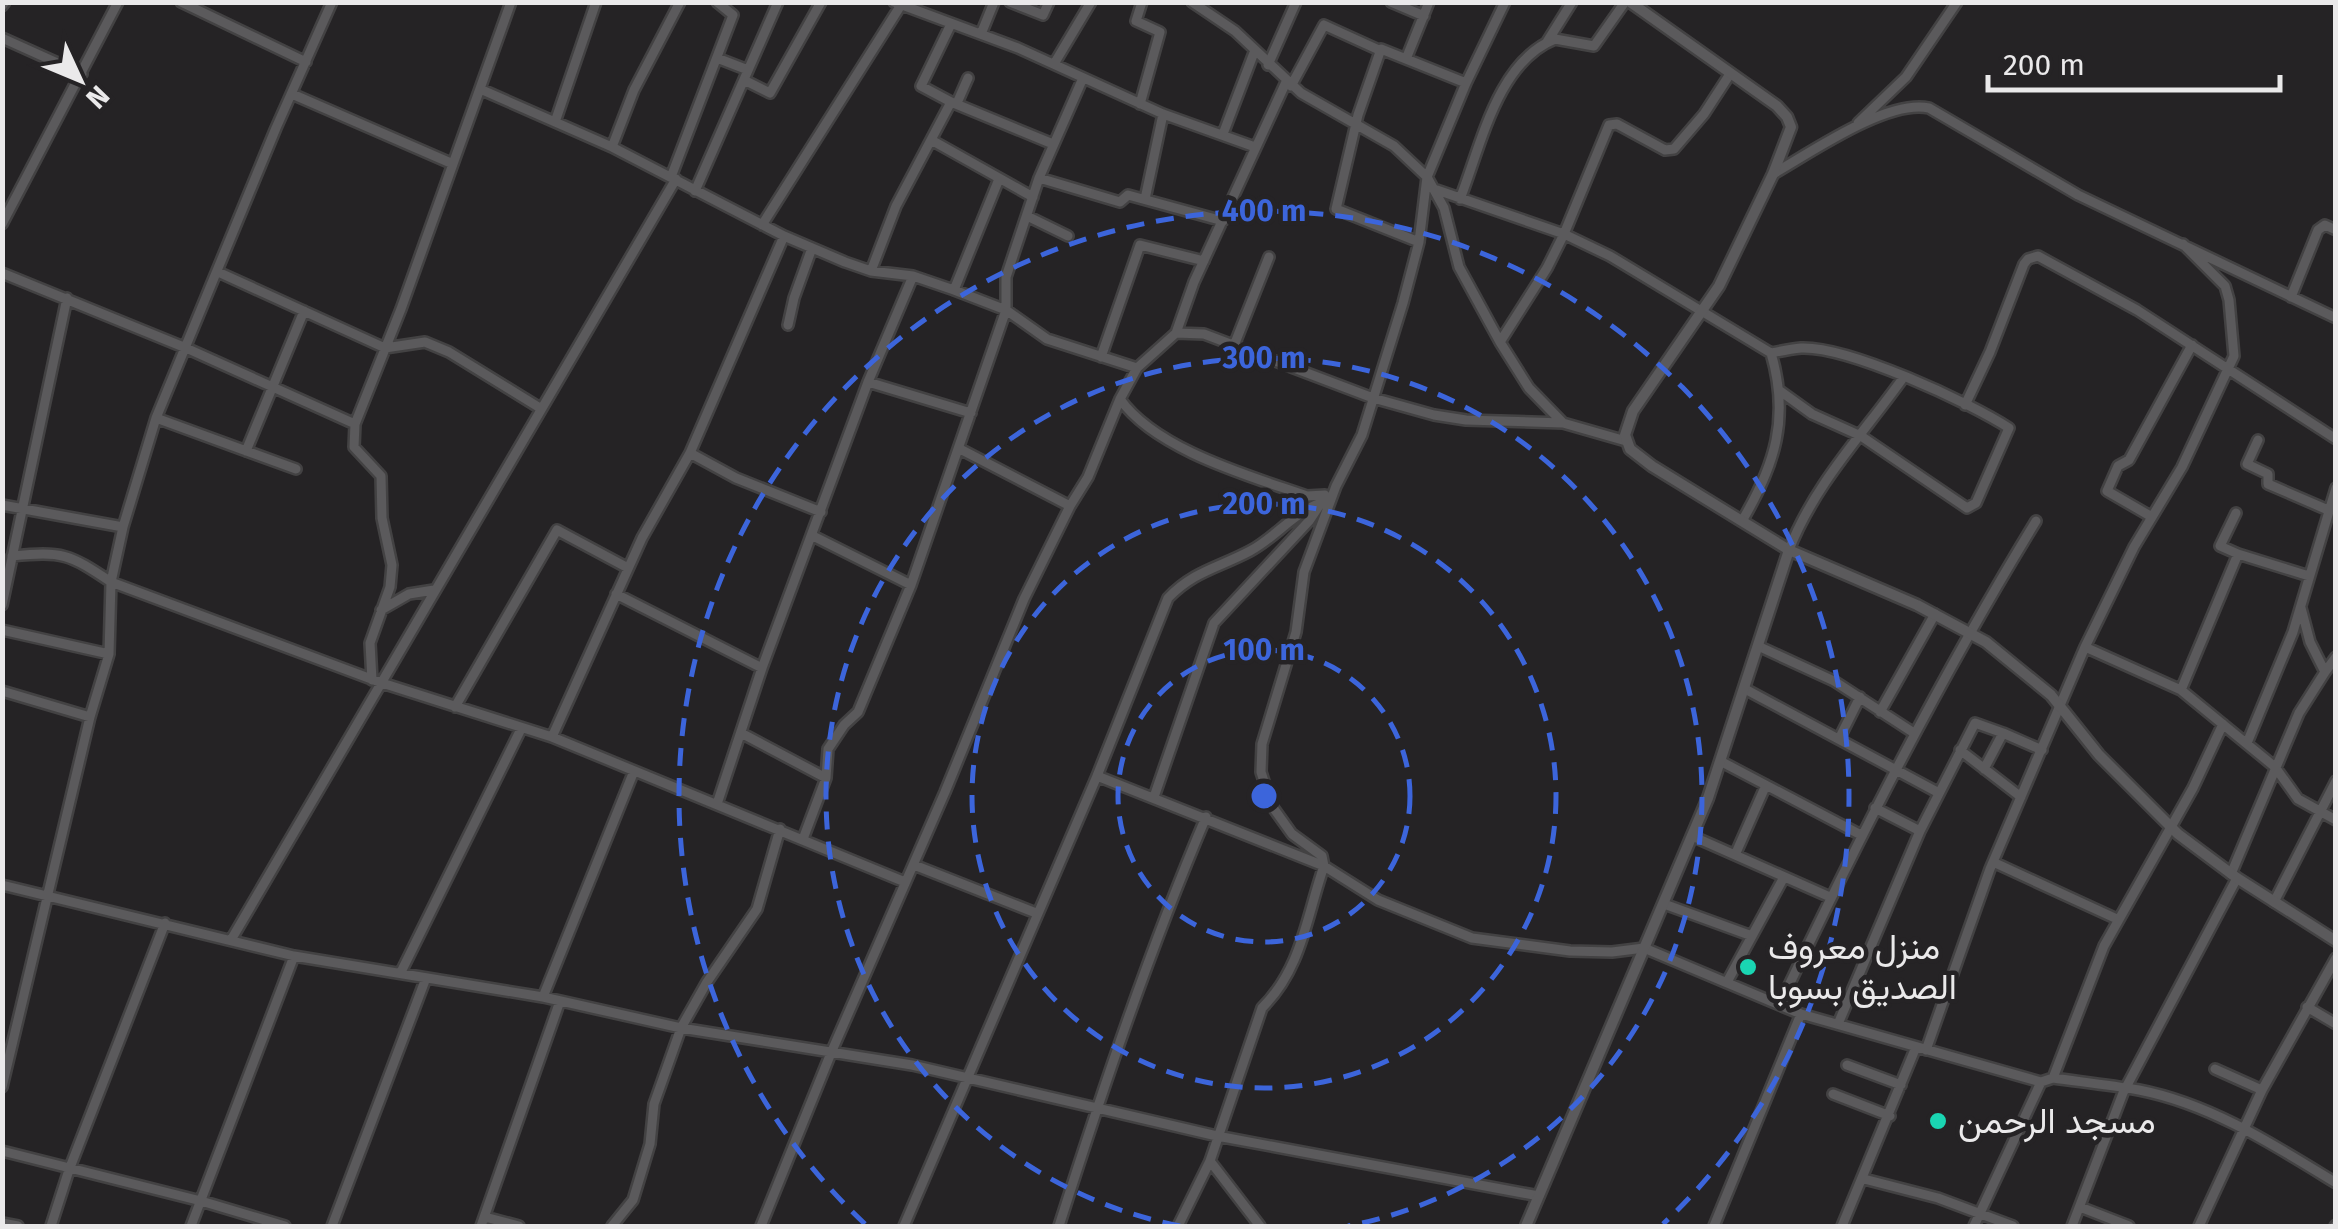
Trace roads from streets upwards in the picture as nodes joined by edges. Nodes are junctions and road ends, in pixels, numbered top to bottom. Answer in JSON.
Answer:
{"nodes":[{"id":1,"x":118,"y":2,"type":"edge"},
{"id":2,"x":181,"y":2,"type":"edge"},
{"id":3,"x":332,"y":2,"type":"edge"},
{"id":4,"x":511,"y":2,"type":"edge"},
{"id":5,"x":596,"y":2,"type":"edge"},
{"id":6,"x":680,"y":2,"type":"edge"},
{"id":7,"x":778,"y":2,"type":"edge"},
{"id":8,"x":821,"y":2,"type":"edge"},
{"id":9,"x":994,"y":2,"type":"edge"},
{"id":10,"x":1010,"y":2,"type":"edge"},
{"id":11,"x":1049,"y":2,"type":"edge"},
{"id":12,"x":1092,"y":2,"type":"edge"},
{"id":13,"x":1142,"y":2,"type":"edge"},
{"id":14,"x":1192,"y":2,"type":"edge"},
{"id":15,"x":1215,"y":2,"type":"edge"},
{"id":16,"x":1296,"y":2,"type":"edge"},
{"id":17,"x":1391,"y":2,"type":"edge"},
{"id":18,"x":1430,"y":2,"type":"edge"},
{"id":19,"x":1505,"y":2,"type":"edge"},
{"id":20,"x":1572,"y":2,"type":"edge"},
{"id":21,"x":1627,"y":2,"type":"edge"},
{"id":22,"x":1956,"y":2,"type":"edge"},
{"id":23,"x":718,"y":3,"type":"edge"},
{"id":24,"x":897,"y":4,"type":"edge"},
{"id":25,"x":1210,"y":15,"type":"junction"},
{"id":26,"x":1424,"y":16,"type":"junction"},
{"id":27,"x":951,"y":24,"type":"junction"},
{"id":28,"x":981,"y":34,"type":"junction"},
{"id":29,"x":2,"y":38,"type":"edge"},
{"id":30,"x":1547,"y":42,"type":"junction"},
{"id":31,"x":1255,"y":50,"type":"junction"},
{"id":32,"x":1380,"y":50,"type":"junction"},
{"id":33,"x":718,"y":58,"type":"junction"},
{"id":34,"x":1406,"y":59,"type":"junction"},
{"id":35,"x":306,"y":62,"type":"junction"},
{"id":36,"x":1054,"y":64,"type":"junction"},
{"id":37,"x":1268,"y":65,"type":"junction"},
{"id":38,"x":82,"y":74,"type":"junction"},
{"id":39,"x":1730,"y":74,"type":"junction"},
{"id":40,"x":746,"y":75,"type":"junction"},
{"id":41,"x":968,"y":78,"type":"dead end"},
{"id":42,"x":1084,"y":78,"type":"junction"},
{"id":43,"x":1466,"y":82,"type":"junction"},
{"id":44,"x":1289,"y":84,"type":"junction"},
{"id":45,"x":480,"y":89,"type":"junction"},
{"id":46,"x":292,"y":94,"type":"junction"},
{"id":47,"x":954,"y":102,"type":"junction"},
{"id":48,"x":1140,"y":104,"type":"junction"},
{"id":49,"x":1164,"y":114,"type":"junction"},
{"id":50,"x":554,"y":122,"type":"junction"},
{"id":51,"x":1357,"y":124,"type":"junction"},
{"id":52,"x":1853,"y":128,"type":"junction"},
{"id":53,"x":1223,"y":134,"type":"junction"},
{"id":54,"x":932,"y":141,"type":"junction"},
{"id":55,"x":1054,"y":144,"type":"junction"},
{"id":56,"x":612,"y":147,"type":"junction"},
{"id":57,"x":1255,"y":147,"type":"junction"},
{"id":58,"x":454,"y":164,"type":"junction"},
{"id":59,"x":1773,"y":174,"type":"junction"},
{"id":60,"x":1427,"y":177,"type":"junction"},
{"id":61,"x":673,"y":178,"type":"junction"},
{"id":62,"x":1039,"y":178,"type":"junction"},
{"id":63,"x":999,"y":179,"type":"junction"},
{"id":64,"x":696,"y":190,"type":"junction"},
{"id":65,"x":1436,"y":190,"type":"junction"},
{"id":66,"x":1033,"y":197,"type":"junction"},
{"id":67,"x":1145,"y":199,"type":"junction"},
{"id":68,"x":1460,"y":199,"type":"junction"},
{"id":69,"x":1027,"y":216,"type":"junction"},
{"id":70,"x":1222,"y":221,"type":"junction"},
{"id":71,"x":2,"y":224,"type":"edge"},
{"id":72,"x":762,"y":225,"type":"junction"},
{"id":73,"x":2336,"y":230,"type":"edge"},
{"id":74,"x":1564,"y":234,"type":"junction"},
{"id":75,"x":784,"y":236,"type":"junction"},
{"id":76,"x":1068,"y":236,"type":"dead end"},
{"id":77,"x":1420,"y":242,"type":"junction"},
{"id":78,"x":2183,"y":244,"type":"junction"},
{"id":79,"x":812,"y":248,"type":"junction"},
{"id":80,"x":1270,"y":257,"type":"dead end"},
{"id":81,"x":1204,"y":261,"type":"junction"},
{"id":82,"x":870,"y":271,"type":"junction"},
{"id":83,"x":2,"y":272,"type":"edge"},
{"id":84,"x":218,"y":272,"type":"junction"},
{"id":85,"x":913,"y":276,"type":"junction"},
{"id":86,"x":954,"y":290,"type":"junction"},
{"id":87,"x":2290,"y":297,"type":"junction"},
{"id":88,"x":67,"y":298,"type":"junction"},
{"id":89,"x":1006,"y":310,"type":"junction"},
{"id":90,"x":304,"y":312,"type":"junction"},
{"id":91,"x":1704,"y":312,"type":"junction"},
{"id":92,"x":2336,"y":318,"type":"edge"},
{"id":93,"x":788,"y":325,"type":"dead end"},
{"id":94,"x":1176,"y":333,"type":"junction"},
{"id":95,"x":1500,"y":342,"type":"junction"},
{"id":96,"x":1234,"y":343,"type":"junction"},
{"id":97,"x":2192,"y":345,"type":"junction"},
{"id":98,"x":186,"y":348,"type":"junction"},
{"id":99,"x":385,"y":348,"type":"junction"},
{"id":100,"x":1771,"y":353,"type":"junction"},
{"id":101,"x":1102,"y":357,"type":"junction"},
{"id":102,"x":1137,"y":368,"type":"junction"},
{"id":103,"x":2230,"y":369,"type":"junction"},
{"id":104,"x":1903,"y":378,"type":"junction"},
{"id":105,"x":868,"y":382,"type":"junction"},
{"id":106,"x":273,"y":386,"type":"junction"},
{"id":107,"x":1780,"y":391,"type":"junction"},
{"id":108,"x":1373,"y":398,"type":"junction"},
{"id":109,"x":1120,"y":400,"type":"junction"},
{"id":110,"x":1965,"y":405,"type":"junction"},
{"id":111,"x":540,"y":408,"type":"junction"},
{"id":112,"x":971,"y":413,"type":"junction"},
{"id":113,"x":156,"y":418,"type":"junction"},
{"id":114,"x":1563,"y":423,"type":"junction"},
{"id":115,"x":355,"y":424,"type":"junction"},
{"id":116,"x":1861,"y":436,"type":"junction"},
{"id":117,"x":2336,"y":439,"type":"edge"},
{"id":118,"x":2258,"y":440,"type":"dead end"},
{"id":119,"x":1626,"y":441,"type":"junction"},
{"id":120,"x":960,"y":449,"type":"junction"},
{"id":121,"x":246,"y":451,"type":"junction"},
{"id":122,"x":690,"y":453,"type":"junction"},
{"id":123,"x":296,"y":469,"type":"dead end"},
{"id":124,"x":1336,"y":486,"type":"junction"},
{"id":125,"x":2336,"y":488,"type":"edge"},
{"id":126,"x":1322,"y":499,"type":"junction"},
{"id":127,"x":2,"y":505,"type":"edge"},
{"id":128,"x":1070,"y":506,"type":"junction"},
{"id":129,"x":22,"y":508,"type":"junction"},
{"id":130,"x":2328,"y":510,"type":"junction"},
{"id":131,"x":821,"y":512,"type":"junction"},
{"id":132,"x":2236,"y":513,"type":"dead end"},
{"id":133,"x":2152,"y":517,"type":"junction"},
{"id":134,"x":1742,"y":521,"type":"junction"},
{"id":135,"x":2036,"y":521,"type":"dead end"},
{"id":136,"x":123,"y":527,"type":"junction"},
{"id":137,"x":813,"y":536,"type":"junction"},
{"id":138,"x":1789,"y":550,"type":"junction"},
{"id":139,"x":2238,"y":554,"type":"junction"},
{"id":140,"x":12,"y":556,"type":"junction"},
{"id":141,"x":628,"y":568,"type":"junction"},
{"id":142,"x":2309,"y":576,"type":"junction"},
{"id":143,"x":111,"y":582,"type":"junction"},
{"id":144,"x":911,"y":585,"type":"junction"},
{"id":145,"x":434,"y":590,"type":"junction"},
{"id":146,"x":616,"y":594,"type":"junction"},
{"id":147,"x":2301,"y":604,"type":"junction"},
{"id":148,"x":2,"y":605,"type":"edge"},
{"id":149,"x":381,"y":610,"type":"junction"},
{"id":150,"x":1934,"y":614,"type":"junction"},
{"id":151,"x":2,"y":630,"type":"edge"},
{"id":152,"x":1968,"y":631,"type":"junction"},
{"id":153,"x":1758,"y":646,"type":"junction"},
{"id":154,"x":2085,"y":647,"type":"junction"},
{"id":155,"x":109,"y":654,"type":"junction"},
{"id":156,"x":2336,"y":657,"type":"edge"},
{"id":157,"x":762,"y":668,"type":"junction"},
{"id":158,"x":2325,"y":672,"type":"junction"},
{"id":159,"x":377,"y":682,"type":"junction"},
{"id":160,"x":1745,"y":689,"type":"junction"},
{"id":161,"x":2181,"y":690,"type":"junction"},
{"id":162,"x":2,"y":692,"type":"edge"},
{"id":163,"x":1860,"y":697,"type":"junction"},
{"id":164,"x":2061,"y":706,"type":"junction"},
{"id":165,"x":455,"y":707,"type":"junction"},
{"id":166,"x":1880,"y":712,"type":"junction"},
{"id":167,"x":90,"y":718,"type":"junction"},
{"id":168,"x":2223,"y":724,"type":"junction"},
{"id":169,"x":521,"y":729,"type":"junction"},
{"id":170,"x":741,"y":733,"type":"junction"},
{"id":171,"x":1914,"y":733,"type":"junction"},
{"id":172,"x":2003,"y":733,"type":"junction"},
{"id":173,"x":552,"y":737,"type":"junction"},
{"id":174,"x":1839,"y":739,"type":"junction"},
{"id":175,"x":2247,"y":744,"type":"junction"},
{"id":176,"x":1960,"y":750,"type":"junction"},
{"id":177,"x":2042,"y":750,"type":"junction"},
{"id":178,"x":1722,"y":762,"type":"junction"},
{"id":179,"x":2275,"y":767,"type":"junction"},
{"id":180,"x":1895,"y":769,"type":"junction"},
{"id":181,"x":1984,"y":769,"type":"junction"},
{"id":182,"x":634,"y":771,"type":"junction"},
{"id":183,"x":1097,"y":776,"type":"junction"},
{"id":184,"x":826,"y":778,"type":"junction"},
{"id":185,"x":2336,"y":781,"type":"edge"},
{"id":186,"x":1766,"y":785,"type":"junction"},
{"id":187,"x":1938,"y":793,"type":"junction"},
{"id":188,"x":1154,"y":797,"type":"junction"},
{"id":189,"x":2021,"y":797,"type":"junction"},
{"id":190,"x":717,"y":804,"type":"junction"},
{"id":191,"x":1875,"y":808,"type":"junction"},
{"id":192,"x":2320,"y":812,"type":"junction"},
{"id":193,"x":1206,"y":818,"type":"junction"},
{"id":194,"x":2336,"y":820,"type":"edge"},
{"id":195,"x":2171,"y":828,"type":"junction"},
{"id":196,"x":780,"y":830,"type":"junction"},
{"id":197,"x":1920,"y":831,"type":"junction"},
{"id":198,"x":1860,"y":835,"type":"junction"},
{"id":199,"x":1692,"y":836,"type":"junction"},
{"id":200,"x":803,"y":838,"type":"junction"},
{"id":201,"x":1735,"y":855,"type":"junction"},
{"id":202,"x":1993,"y":862,"type":"junction"},
{"id":203,"x":914,"y":864,"type":"junction"},
{"id":204,"x":1324,"y":866,"type":"junction"},
{"id":205,"x":2234,"y":876,"type":"junction"},
{"id":206,"x":1784,"y":877,"type":"junction"},
{"id":207,"x":905,"y":882,"type":"junction"},
{"id":208,"x":2,"y":885,"type":"edge"},
{"id":209,"x":50,"y":897,"type":"junction"},
{"id":210,"x":1830,"y":897,"type":"junction"},
{"id":211,"x":2274,"y":902,"type":"junction"},
{"id":212,"x":1664,"y":904,"type":"junction"},
{"id":213,"x":1036,"y":913,"type":"junction"},
{"id":214,"x":2117,"y":919,"type":"junction"},
{"id":215,"x":165,"y":923,"type":"junction"},
{"id":216,"x":1752,"y":936,"type":"junction"},
{"id":217,"x":231,"y":940,"type":"junction"},
{"id":218,"x":2336,"y":941,"type":"edge"},
{"id":219,"x":1644,"y":948,"type":"junction"},
{"id":220,"x":294,"y":956,"type":"junction"},
{"id":221,"x":2336,"y":958,"type":"edge"},
{"id":222,"x":400,"y":972,"type":"junction"},
{"id":223,"x":426,"y":978,"type":"junction"},
{"id":224,"x":1728,"y":982,"type":"junction"},
{"id":225,"x":543,"y":997,"type":"junction"},
{"id":226,"x":560,"y":1001,"type":"junction"},
{"id":227,"x":1780,"y":1004,"type":"junction"},
{"id":228,"x":2307,"y":1008,"type":"junction"},
{"id":229,"x":1802,"y":1014,"type":"junction"},
{"id":230,"x":1838,"y":1024,"type":"junction"},
{"id":231,"x":2336,"y":1024,"type":"edge"},
{"id":232,"x":681,"y":1028,"type":"junction"},
{"id":233,"x":1921,"y":1048,"type":"junction"},
{"id":234,"x":831,"y":1053,"type":"junction"},
{"id":235,"x":1847,"y":1065,"type":"dead end"},
{"id":236,"x":2215,"y":1069,"type":"dead end"},
{"id":237,"x":968,"y":1077,"type":"junction"},
{"id":238,"x":2054,"y":1078,"type":"junction"},
{"id":239,"x":3,"y":1080,"type":"edge"},
{"id":240,"x":2041,"y":1082,"type":"junction"},
{"id":241,"x":1902,"y":1085,"type":"junction"},
{"id":242,"x":2126,"y":1088,"type":"junction"},
{"id":243,"x":2262,"y":1090,"type":"junction"},
{"id":244,"x":1833,"y":1094,"type":"dead end"},
{"id":245,"x":1096,"y":1109,"type":"junction"},
{"id":246,"x":1890,"y":1116,"type":"junction"},
{"id":247,"x":2243,"y":1128,"type":"junction"},
{"id":248,"x":1217,"y":1136,"type":"junction"},
{"id":249,"x":2,"y":1151,"type":"edge"},
{"id":250,"x":1210,"y":1162,"type":"junction"},
{"id":251,"x":70,"y":1170,"type":"junction"},
{"id":252,"x":1864,"y":1178,"type":"junction"},
{"id":253,"x":2335,"y":1180,"type":"edge"},
{"id":254,"x":1539,"y":1196,"type":"junction"},
{"id":255,"x":201,"y":1200,"type":"junction"},
{"id":256,"x":2080,"y":1207,"type":"junction"},
{"id":257,"x":1980,"y":1214,"type":"junction"},
{"id":258,"x":482,"y":1222,"type":"edge"},
{"id":259,"x":2,"y":1223,"type":"edge"},
{"id":260,"x":18,"y":1226,"type":"edge"},
{"id":261,"x":51,"y":1226,"type":"edge"},
{"id":262,"x":190,"y":1226,"type":"edge"},
{"id":263,"x":285,"y":1226,"type":"edge"},
{"id":264,"x":332,"y":1226,"type":"edge"},
{"id":265,"x":519,"y":1226,"type":"edge"},
{"id":266,"x":612,"y":1226,"type":"edge"},
{"id":267,"x":762,"y":1226,"type":"edge"},
{"id":268,"x":904,"y":1226,"type":"edge"},
{"id":269,"x":1059,"y":1226,"type":"edge"},
{"id":270,"x":1178,"y":1226,"type":"edge"},
{"id":271,"x":1260,"y":1226,"type":"edge"},
{"id":272,"x":1526,"y":1226,"type":"edge"},
{"id":273,"x":1714,"y":1226,"type":"edge"},
{"id":274,"x":1842,"y":1226,"type":"edge"},
{"id":275,"x":1974,"y":1226,"type":"edge"},
{"id":276,"x":2013,"y":1226,"type":"edge"},
{"id":277,"x":2072,"y":1226,"type":"edge"},
{"id":278,"x":2130,"y":1226,"type":"edge"},
{"id":279,"x":2199,"y":1226,"type":"edge"}],
"edges":[{"from":1,"to":38,"type":"street"},
{"from":2,"to":35,"type":"street"},
{"from":3,"to":35,"type":"street"},
{"from":4,"to":45,"type":"street"},
{"from":5,"to":50,"type":"street"},
{"from":6,"to":56,"type":"street"},
{"from":7,"to":40,"type":"street"},
{"from":8,"to":40,"type":"street"},
{"from":9,"to":28,"type":"street"},
{"from":10,"to":11,"type":"street"},
{"from":12,"to":36,"type":"street"},
{"from":13,"to":48,"type":"street"},
{"from":14,"to":25,"type":"street"},
{"from":15,"to":25,"type":"street"},
{"from":16,"to":37,"type":"street"},
{"from":17,"to":26,"type":"street"},
{"from":18,"to":26,"type":"street"},
{"from":19,"to":43,"type":"street"},
{"from":20,"to":30,"type":"street"},
{"from":21,"to":30,"type":"street"},
{"from":21,"to":39,"type":"street"},
{"from":22,"to":52,"type":"street"},
{"from":23,"to":33,"type":"street"},
{"from":24,"to":27,"type":"street"},
{"from":24,"to":72,"type":"street"},
{"from":25,"to":31,"type":"street"},
{"from":26,"to":34,"type":"street"},
{"from":27,"to":28,"type":"street"},
{"from":27,"to":47,"type":"street"},
{"from":28,"to":36,"type":"street"},
{"from":29,"to":38,"type":"street"},
{"from":30,"to":68,"type":"street"},
{"from":31,"to":37,"type":"street"},
{"from":31,"to":53,"type":"street"},
{"from":32,"to":34,"type":"street"},
{"from":32,"to":44,"type":"street"},
{"from":32,"to":51,"type":"street"},
{"from":33,"to":40,"type":"street"},
{"from":33,"to":61,"type":"street"},
{"from":34,"to":43,"type":"street"},
{"from":35,"to":46,"type":"street"},
{"from":36,"to":42,"type":"street"},
{"from":37,"to":44,"type":"street"},
{"from":38,"to":71,"type":"street"},
{"from":39,"to":59,"type":"street"},
{"from":39,"to":74,"type":"street"},
{"from":40,"to":64,"type":"street"},
{"from":41,"to":47,"type":"street"},
{"from":42,"to":48,"type":"street"},
{"from":42,"to":55,"type":"street"},
{"from":43,"to":60,"type":"street"},
{"from":44,"to":51,"type":"street"},
{"from":44,"to":57,"type":"street"},
{"from":45,"to":50,"type":"street"},
{"from":45,"to":58,"type":"street"},
{"from":46,"to":58,"type":"street"},
{"from":46,"to":84,"type":"street"},
{"from":47,"to":54,"type":"street"},
{"from":47,"to":55,"type":"street"},
{"from":48,"to":49,"type":"street"},
{"from":49,"to":53,"type":"street"},
{"from":49,"to":67,"type":"street"},
{"from":50,"to":56,"type":"street"},
{"from":51,"to":60,"type":"street"},
{"from":51,"to":77,"type":"street"},
{"from":52,"to":59,"type":"street"},
{"from":52,"to":78,"type":"street"},
{"from":53,"to":57,"type":"street"},
{"from":54,"to":63,"type":"street"},
{"from":54,"to":82,"type":"street"},
{"from":55,"to":62,"type":"street"},
{"from":56,"to":61,"type":"street"},
{"from":57,"to":70,"type":"street"},
{"from":58,"to":99,"type":"street"},
{"from":59,"to":91,"type":"street"},
{"from":60,"to":65,"type":"street"},
{"from":60,"to":77,"type":"street"},
{"from":61,"to":64,"type":"street"},
{"from":61,"to":111,"type":"street"},
{"from":62,"to":66,"type":"street"},
{"from":62,"to":67,"type":"street"},
{"from":63,"to":66,"type":"street"},
{"from":63,"to":86,"type":"street"},
{"from":64,"to":72,"type":"street"},
{"from":65,"to":68,"type":"street"},
{"from":65,"to":95,"type":"street"},
{"from":66,"to":69,"type":"street"},
{"from":67,"to":70,"type":"street"},
{"from":68,"to":74,"type":"street"},
{"from":69,"to":76,"type":"street"},
{"from":69,"to":89,"type":"street"},
{"from":70,"to":81,"type":"street"},
{"from":72,"to":75,"type":"street"},
{"from":73,"to":87,"type":"street"},
{"from":74,"to":91,"type":"street"},
{"from":74,"to":95,"type":"street"},
{"from":75,"to":79,"type":"street"},
{"from":75,"to":122,"type":"street"},
{"from":77,"to":108,"type":"street"},
{"from":78,"to":87,"type":"street"},
{"from":78,"to":103,"type":"street"},
{"from":79,"to":82,"type":"street"},
{"from":79,"to":93,"type":"street"},
{"from":80,"to":96,"type":"street"},
{"from":81,"to":94,"type":"street"},
{"from":81,"to":101,"type":"street"},
{"from":82,"to":85,"type":"street"},
{"from":83,"to":88,"type":"street"},
{"from":84,"to":90,"type":"street"},
{"from":84,"to":98,"type":"street"},
{"from":85,"to":86,"type":"street"},
{"from":85,"to":105,"type":"street"},
{"from":86,"to":89,"type":"street"},
{"from":87,"to":92,"type":"street"},
{"from":88,"to":98,"type":"street"},
{"from":88,"to":129,"type":"street"},
{"from":89,"to":101,"type":"street"},
{"from":89,"to":112,"type":"street"},
{"from":90,"to":99,"type":"street"},
{"from":90,"to":106,"type":"street"},
{"from":91,"to":100,"type":"street"},
{"from":91,"to":119,"type":"street"},
{"from":94,"to":96,"type":"street"},
{"from":94,"to":102,"type":"street"},
{"from":95,"to":114,"type":"street"},
{"from":96,"to":108,"type":"street"},
{"from":97,"to":103,"type":"street"},
{"from":97,"to":110,"type":"street"},
{"from":97,"to":133,"type":"street"},
{"from":98,"to":106,"type":"street"},
{"from":98,"to":113,"type":"street"},
{"from":99,"to":111,"type":"street"},
{"from":99,"to":115,"type":"street"},
{"from":100,"to":104,"type":"street"},
{"from":100,"to":107,"type":"street"},
{"from":101,"to":102,"type":"street"},
{"from":102,"to":109,"type":"street"},
{"from":103,"to":117,"type":"street"},
{"from":103,"to":133,"type":"street"},
{"from":104,"to":110,"type":"street"},
{"from":104,"to":116,"type":"street"},
{"from":105,"to":112,"type":"street"},
{"from":105,"to":131,"type":"street"},
{"from":106,"to":115,"type":"street"},
{"from":106,"to":121,"type":"street"},
{"from":107,"to":116,"type":"street"},
{"from":107,"to":134,"type":"street"},
{"from":108,"to":114,"type":"street"},
{"from":108,"to":124,"type":"street"},
{"from":109,"to":126,"type":"street"},
{"from":109,"to":128,"type":"street"},
{"from":110,"to":116,"type":"street"},
{"from":111,"to":145,"type":"street"},
{"from":112,"to":120,"type":"street"},
{"from":113,"to":121,"type":"street"},
{"from":113,"to":136,"type":"street"},
{"from":114,"to":119,"type":"street"},
{"from":115,"to":149,"type":"street"},
{"from":116,"to":138,"type":"street"},
{"from":118,"to":130,"type":"street"},
{"from":119,"to":134,"type":"street"},
{"from":120,"to":128,"type":"street"},
{"from":120,"to":144,"type":"street"},
{"from":121,"to":123,"type":"street"},
{"from":122,"to":131,"type":"street"},
{"from":122,"to":141,"type":"street"},
{"from":124,"to":126,"type":"street"},
{"from":124,"to":204,"type":"street"},
{"from":125,"to":130,"type":"street"},
{"from":126,"to":183,"type":"street"},
{"from":126,"to":188,"type":"street"},
{"from":127,"to":129,"type":"street"},
{"from":128,"to":203,"type":"street"},
{"from":129,"to":136,"type":"street"},
{"from":129,"to":140,"type":"street"},
{"from":130,"to":142,"type":"street"},
{"from":131,"to":137,"type":"street"},
{"from":132,"to":139,"type":"street"},
{"from":133,"to":154,"type":"street"},
{"from":134,"to":138,"type":"street"},
{"from":135,"to":152,"type":"street"},
{"from":136,"to":143,"type":"street"},
{"from":137,"to":144,"type":"street"},
{"from":137,"to":157,"type":"street"},
{"from":138,"to":150,"type":"street"},
{"from":138,"to":153,"type":"street"},
{"from":139,"to":142,"type":"street"},
{"from":139,"to":161,"type":"street"},
{"from":140,"to":143,"type":"street"},
{"from":140,"to":148,"type":"street"},
{"from":141,"to":146,"type":"street"},
{"from":141,"to":165,"type":"street"},
{"from":142,"to":147,"type":"street"},
{"from":143,"to":155,"type":"street"},
{"from":143,"to":159,"type":"street"},
{"from":144,"to":184,"type":"street"},
{"from":145,"to":149,"type":"street"},
{"from":145,"to":159,"type":"street"},
{"from":146,"to":157,"type":"street"},
{"from":146,"to":173,"type":"street"},
{"from":147,"to":158,"type":"street"},
{"from":147,"to":175,"type":"street"},
{"from":149,"to":159,"type":"street"},
{"from":150,"to":152,"type":"street"},
{"from":150,"to":166,"type":"street"},
{"from":151,"to":155,"type":"street"},
{"from":152,"to":164,"type":"street"},
{"from":152,"to":171,"type":"street"},
{"from":153,"to":160,"type":"street"},
{"from":153,"to":163,"type":"street"},
{"from":154,"to":161,"type":"street"},
{"from":154,"to":164,"type":"street"},
{"from":155,"to":167,"type":"street"},
{"from":156,"to":158,"type":"street"},
{"from":157,"to":170,"type":"street"},
{"from":158,"to":179,"type":"street"},
{"from":159,"to":165,"type":"street"},
{"from":159,"to":217,"type":"street"},
{"from":160,"to":174,"type":"street"},
{"from":160,"to":178,"type":"street"},
{"from":161,"to":168,"type":"street"},
{"from":162,"to":167,"type":"street"},
{"from":163,"to":166,"type":"street"},
{"from":163,"to":174,"type":"street"},
{"from":164,"to":177,"type":"street"},
{"from":164,"to":195,"type":"street"},
{"from":165,"to":169,"type":"street"},
{"from":166,"to":171,"type":"street"},
{"from":167,"to":209,"type":"street"},
{"from":168,"to":175,"type":"street"},
{"from":168,"to":195,"type":"street"},
{"from":169,"to":173,"type":"street"},
{"from":169,"to":222,"type":"street"},
{"from":170,"to":184,"type":"street"},
{"from":170,"to":190,"type":"street"},
{"from":171,"to":180,"type":"street"},
{"from":172,"to":176,"type":"street"},
{"from":172,"to":177,"type":"street"},
{"from":172,"to":181,"type":"street"},
{"from":173,"to":182,"type":"street"},
{"from":174,"to":180,"type":"street"},
{"from":175,"to":179,"type":"street"},
{"from":176,"to":181,"type":"street"},
{"from":176,"to":187,"type":"street"},
{"from":177,"to":189,"type":"street"},
{"from":178,"to":186,"type":"street"},
{"from":178,"to":199,"type":"street"},
{"from":179,"to":192,"type":"street"},
{"from":179,"to":205,"type":"street"},
{"from":180,"to":187,"type":"street"},
{"from":180,"to":191,"type":"street"},
{"from":181,"to":189,"type":"street"},
{"from":182,"to":190,"type":"street"},
{"from":182,"to":225,"type":"street"},
{"from":183,"to":188,"type":"street"},
{"from":183,"to":213,"type":"street"},
{"from":184,"to":200,"type":"street"},
{"from":185,"to":192,"type":"street"},
{"from":186,"to":198,"type":"street"},
{"from":186,"to":201,"type":"street"},
{"from":187,"to":197,"type":"street"},
{"from":188,"to":193,"type":"street"},
{"from":189,"to":202,"type":"street"},
{"from":190,"to":196,"type":"street"},
{"from":191,"to":197,"type":"street"},
{"from":191,"to":198,"type":"street"},
{"from":192,"to":194,"type":"street"},
{"from":192,"to":211,"type":"street"},
{"from":193,"to":204,"type":"street"},
{"from":193,"to":245,"type":"street"},
{"from":195,"to":205,"type":"street"},
{"from":195,"to":214,"type":"street"},
{"from":196,"to":200,"type":"street"},
{"from":196,"to":232,"type":"street"},
{"from":197,"to":230,"type":"street"},
{"from":198,"to":210,"type":"street"},
{"from":199,"to":201,"type":"street"},
{"from":199,"to":212,"type":"street"},
{"from":200,"to":207,"type":"street"},
{"from":201,"to":206,"type":"street"},
{"from":202,"to":214,"type":"street"},
{"from":202,"to":233,"type":"street"},
{"from":203,"to":207,"type":"street"},
{"from":203,"to":213,"type":"street"},
{"from":204,"to":219,"type":"street"},
{"from":204,"to":248,"type":"street"},
{"from":205,"to":211,"type":"street"},
{"from":205,"to":242,"type":"street"},
{"from":206,"to":210,"type":"street"},
{"from":206,"to":216,"type":"street"},
{"from":207,"to":234,"type":"street"},
{"from":208,"to":209,"type":"street"},
{"from":209,"to":215,"type":"street"},
{"from":209,"to":239,"type":"street"},
{"from":210,"to":227,"type":"street"},
{"from":211,"to":218,"type":"street"},
{"from":212,"to":216,"type":"street"},
{"from":212,"to":219,"type":"street"},
{"from":213,"to":237,"type":"street"},
{"from":214,"to":238,"type":"street"},
{"from":215,"to":217,"type":"street"},
{"from":215,"to":251,"type":"street"},
{"from":216,"to":224,"type":"street"},
{"from":217,"to":220,"type":"street"},
{"from":219,"to":224,"type":"street"},
{"from":219,"to":254,"type":"street"},
{"from":220,"to":222,"type":"street"},
{"from":220,"to":255,"type":"street"},
{"from":221,"to":228,"type":"street"},
{"from":222,"to":223,"type":"street"},
{"from":223,"to":225,"type":"street"},
{"from":223,"to":264,"type":"street"},
{"from":224,"to":227,"type":"street"},
{"from":225,"to":226,"type":"street"},
{"from":226,"to":232,"type":"street"},
{"from":226,"to":258,"type":"street"},
{"from":227,"to":229,"type":"street"},
{"from":228,"to":231,"type":"street"},
{"from":228,"to":243,"type":"street"},
{"from":229,"to":230,"type":"street"},
{"from":229,"to":273,"type":"street"},
{"from":230,"to":233,"type":"street"},
{"from":232,"to":234,"type":"street"},
{"from":232,"to":266,"type":"street"},
{"from":233,"to":240,"type":"street"},
{"from":233,"to":241,"type":"street"},
{"from":234,"to":237,"type":"street"},
{"from":234,"to":267,"type":"street"},
{"from":235,"to":241,"type":"street"},
{"from":236,"to":243,"type":"street"},
{"from":237,"to":245,"type":"street"},
{"from":237,"to":268,"type":"street"},
{"from":238,"to":240,"type":"street"},
{"from":238,"to":242,"type":"street"},
{"from":240,"to":257,"type":"street"},
{"from":241,"to":246,"type":"street"},
{"from":242,"to":247,"type":"street"},
{"from":242,"to":256,"type":"street"},
{"from":243,"to":247,"type":"street"},
{"from":244,"to":246,"type":"street"},
{"from":245,"to":248,"type":"street"},
{"from":245,"to":269,"type":"street"},
{"from":246,"to":252,"type":"street"},
{"from":247,"to":253,"type":"street"},
{"from":247,"to":279,"type":"street"},
{"from":248,"to":250,"type":"street"},
{"from":248,"to":254,"type":"street"},
{"from":249,"to":251,"type":"street"},
{"from":250,"to":270,"type":"street"},
{"from":250,"to":271,"type":"street"},
{"from":251,"to":255,"type":"street"},
{"from":251,"to":261,"type":"street"},
{"from":252,"to":257,"type":"street"},
{"from":252,"to":274,"type":"street"},
{"from":254,"to":272,"type":"street"},
{"from":255,"to":262,"type":"street"},
{"from":255,"to":263,"type":"street"},
{"from":256,"to":277,"type":"street"},
{"from":256,"to":278,"type":"street"},
{"from":257,"to":275,"type":"street"},
{"from":257,"to":276,"type":"street"},
{"from":258,"to":265,"type":"street"},
{"from":259,"to":260,"type":"street"}]}
